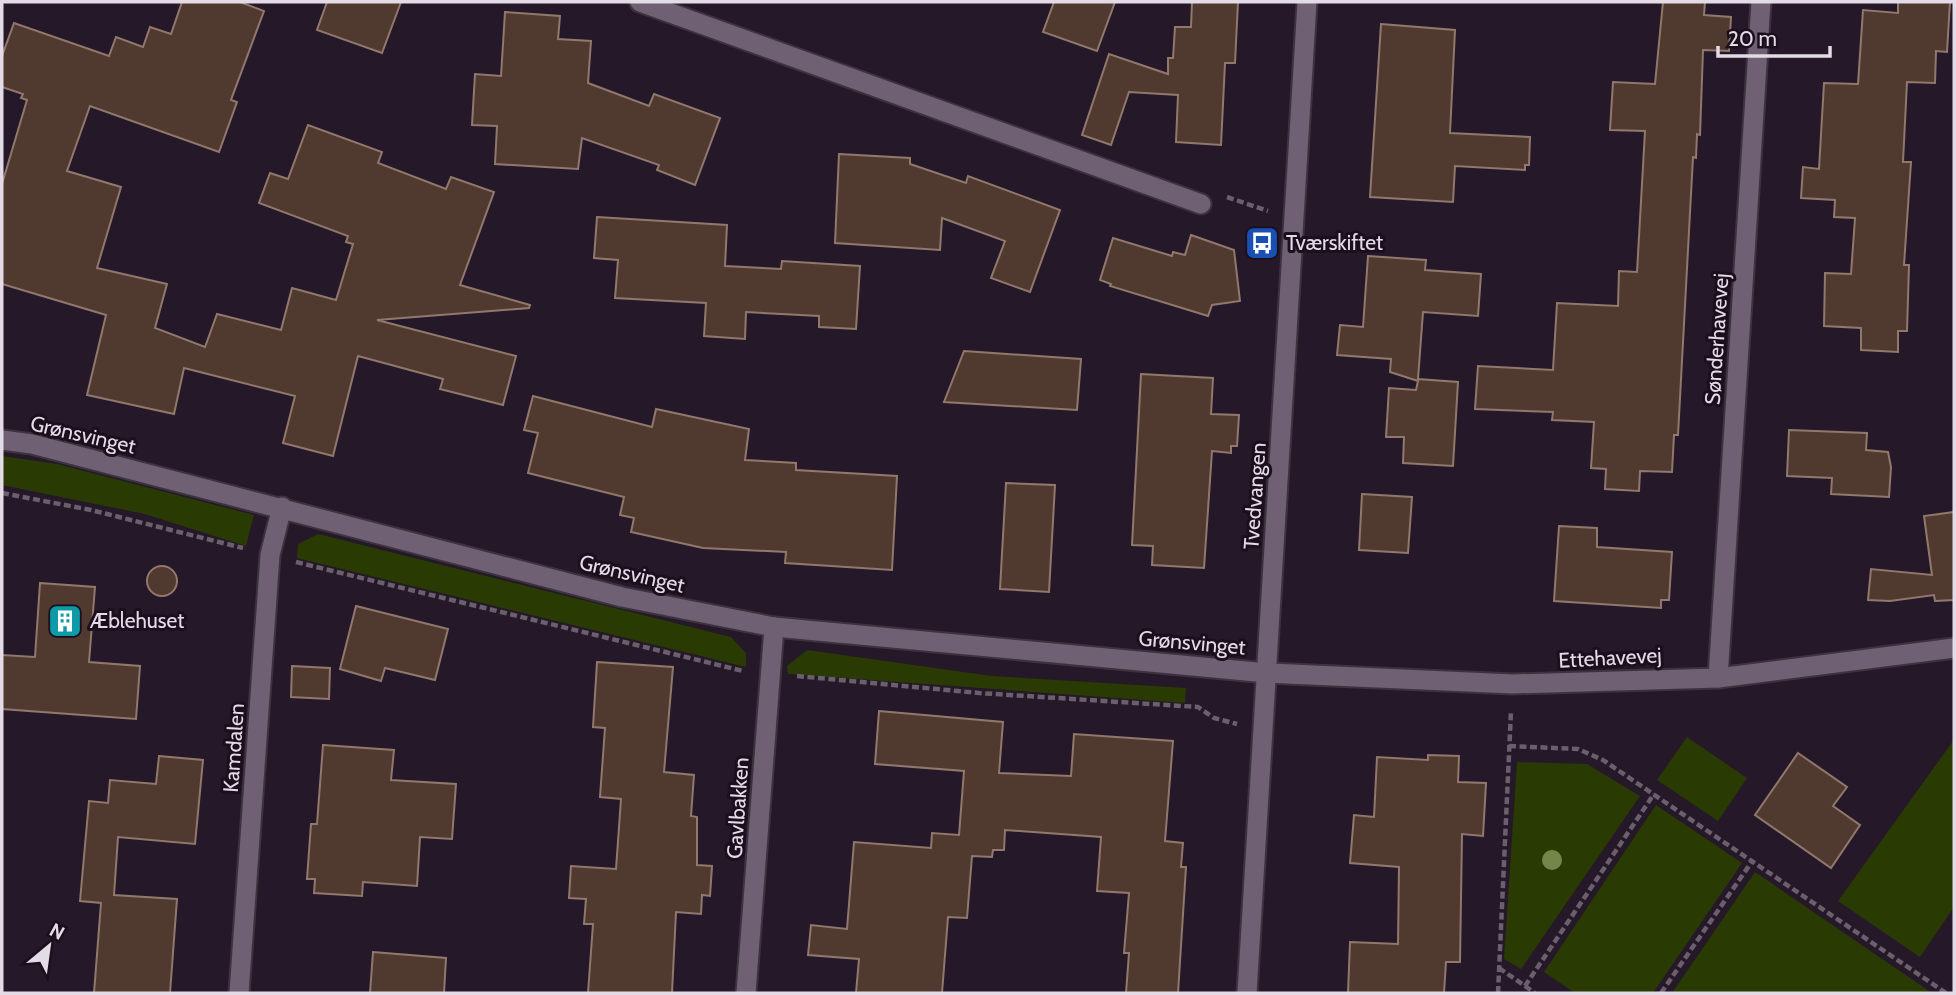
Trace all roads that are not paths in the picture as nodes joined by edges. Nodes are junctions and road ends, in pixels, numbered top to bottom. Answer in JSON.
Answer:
{"nodes":[{"id":1,"x":640,"y":2,"type":"edge"},
{"id":2,"x":1307,"y":2,"type":"edge"},
{"id":3,"x":1761,"y":2,"type":"edge"},
{"id":4,"x":1201,"y":204,"type":"road end"},
{"id":5,"x":2,"y":440,"type":"edge"},
{"id":6,"x":282,"y":507,"type":"junction"},
{"id":7,"x":774,"y":627,"type":"junction"},
{"id":8,"x":1954,"y":648,"type":"edge"},
{"id":9,"x":1267,"y":673,"type":"junction"},
{"id":10,"x":1718,"y":678,"type":"junction"},
{"id":11,"x":239,"y":993,"type":"edge"},
{"id":12,"x":746,"y":993,"type":"edge"},
{"id":13,"x":1247,"y":993,"type":"edge"}],
"edges":[{"from":1,"to":4,"type":"street"},
{"from":2,"to":9,"type":"street","name":"Tvedvangen"},
{"from":3,"to":10,"type":"street","name":"Sønderhavevej"},
{"from":5,"to":6,"type":"street","name":"Grønsvinget"},
{"from":6,"to":7,"type":"street","name":"Grønsvinget"},
{"from":6,"to":11,"type":"street","name":"Kamdalen"},
{"from":7,"to":9,"type":"street","name":"Grønsvinget"},
{"from":7,"to":12,"type":"street","name":"Gavlbakken"},
{"from":8,"to":10,"type":"street","name":"Ettehavevej"},
{"from":9,"to":10,"type":"street","name":"Ettehavevej"},
{"from":9,"to":13,"type":"street","name":"Tvedvangen"}]}
